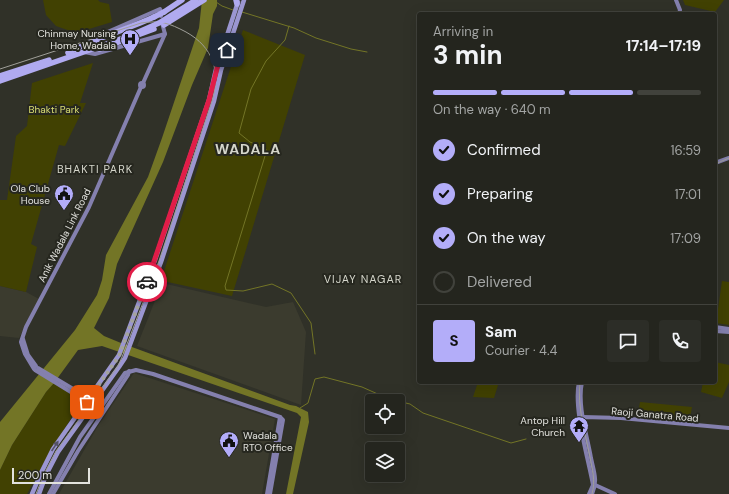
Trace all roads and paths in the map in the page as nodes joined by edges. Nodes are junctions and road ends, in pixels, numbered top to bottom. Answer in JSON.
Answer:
{"nodes":[{"id":1,"x":182,"y":0,"type":"edge"},
{"id":2,"x":191,"y":0,"type":"edge"},
{"id":3,"x":244,"y":0,"type":"edge"},
{"id":4,"x":676,"y":0,"type":"edge"},
{"id":5,"x":200,"y":1,"type":"edge"},
{"id":6,"x":238,"y":7,"type":"edge"},
{"id":7,"x":162,"y":11,"type":"junction"},
{"id":8,"x":680,"y":12,"type":"edge"},
{"id":9,"x":165,"y":34,"type":"junction"},
{"id":10,"x":103,"y":42,"type":"junction"},
{"id":11,"x":85,"y":51,"type":"junction"},
{"id":12,"x":219,"y":69,"type":"junction"},
{"id":13,"x":0,"y":76,"type":"edge"},
{"id":14,"x":0,"y":81,"type":"edge"},
{"id":15,"x":729,"y":158,"type":"edge"},
{"id":16,"x":717,"y":162,"type":"edge"},
{"id":17,"x":717,"y":327,"type":"edge"},
{"id":18,"x":729,"y":329,"type":"edge"},
{"id":19,"x":717,"y":331,"type":"edge"},
{"id":20,"x":729,"y":332,"type":"edge"},
{"id":21,"x":129,"y":371,"type":"junction"},
{"id":22,"x":579,"y":384,"type":"edge"},
{"id":23,"x":582,"y":384,"type":"edge"},
{"id":24,"x":88,"y":400,"type":"junction"},
{"id":25,"x":93,"y":403,"type":"junction"},
{"id":26,"x":280,"y":417,"type":"junction"},
{"id":27,"x":582,"y":418,"type":"junction"},
{"id":28,"x":729,"y":428,"type":"edge"},
{"id":29,"x":80,"y":437,"type":"junction"},
{"id":30,"x":85,"y":440,"type":"junction"},
{"id":31,"x":60,"y":476,"type":"junction"},
{"id":32,"x":594,"y":485,"type":"junction"},
{"id":33,"x":32,"y":494,"type":"edge"},
{"id":34,"x":39,"y":494,"type":"edge"},
{"id":35,"x":48,"y":494,"type":"edge"},
{"id":36,"x":53,"y":494,"type":"edge"},
{"id":37,"x":267,"y":494,"type":"edge"},
{"id":38,"x":270,"y":494,"type":"edge"},
{"id":39,"x":589,"y":494,"type":"edge"},
{"id":40,"x":592,"y":494,"type":"edge"},
{"id":41,"x":611,"y":494,"type":"edge"},
{"id":42,"x":615,"y":494,"type":"edge"}],
"edges":[{"from":1,"to":7,"type":"highway"},
{"from":2,"to":10,"type":"highway","bridge":true},
{"from":3,"to":6,"type":"main road"},
{"from":4,"to":8,"type":"street"},
{"from":5,"to":10,"type":"highway","bridge":true},
{"from":5,"to":11,"type":"highway"},
{"from":6,"to":12,"type":"main road"},
{"from":7,"to":9,"type":"street"},
{"from":7,"to":10,"type":"highway","bridge":true},
{"from":7,"to":10,"type":"street"},
{"from":9,"to":11,"type":"street"},
{"from":9,"to":24,"type":"street","name":"Anik Wadala Link Road"},
{"from":10,"to":11,"type":"highway"},
{"from":10,"to":13,"type":"highway"},
{"from":11,"to":14,"type":"highway"},
{"from":12,"to":24,"type":"main road"},
{"from":12,"to":25,"type":"main road"},
{"from":15,"to":16,"type":"street"},
{"from":17,"to":18,"type":"street"},
{"from":19,"to":20,"type":"street"},
{"from":21,"to":26,"type":"street"},
{"from":21,"to":29,"type":"street"},
{"from":21,"to":30,"type":"street"},
{"from":22,"to":27,"type":"street"},
{"from":23,"to":27,"type":"street"},
{"from":24,"to":25,"type":"street"},
{"from":33,"to":24,"type":"main road","one_way":true},
{"from":25,"to":34,"type":"main road"},
{"from":26,"to":37,"type":"street"},
{"from":26,"to":38,"type":"street"},
{"from":27,"to":28,"type":"street","name":"Raoji Ganatra Road"},
{"from":27,"to":32,"type":"street"},
{"from":29,"to":30,"type":"street"},
{"from":29,"to":31,"type":"street"},
{"from":30,"to":31,"type":"street"},
{"from":31,"to":35,"type":"street"},
{"from":31,"to":36,"type":"street"},
{"from":32,"to":39,"type":"street"},
{"from":32,"to":40,"type":"street"},
{"from":32,"to":41,"type":"street"},
{"from":32,"to":42,"type":"street"}]}
